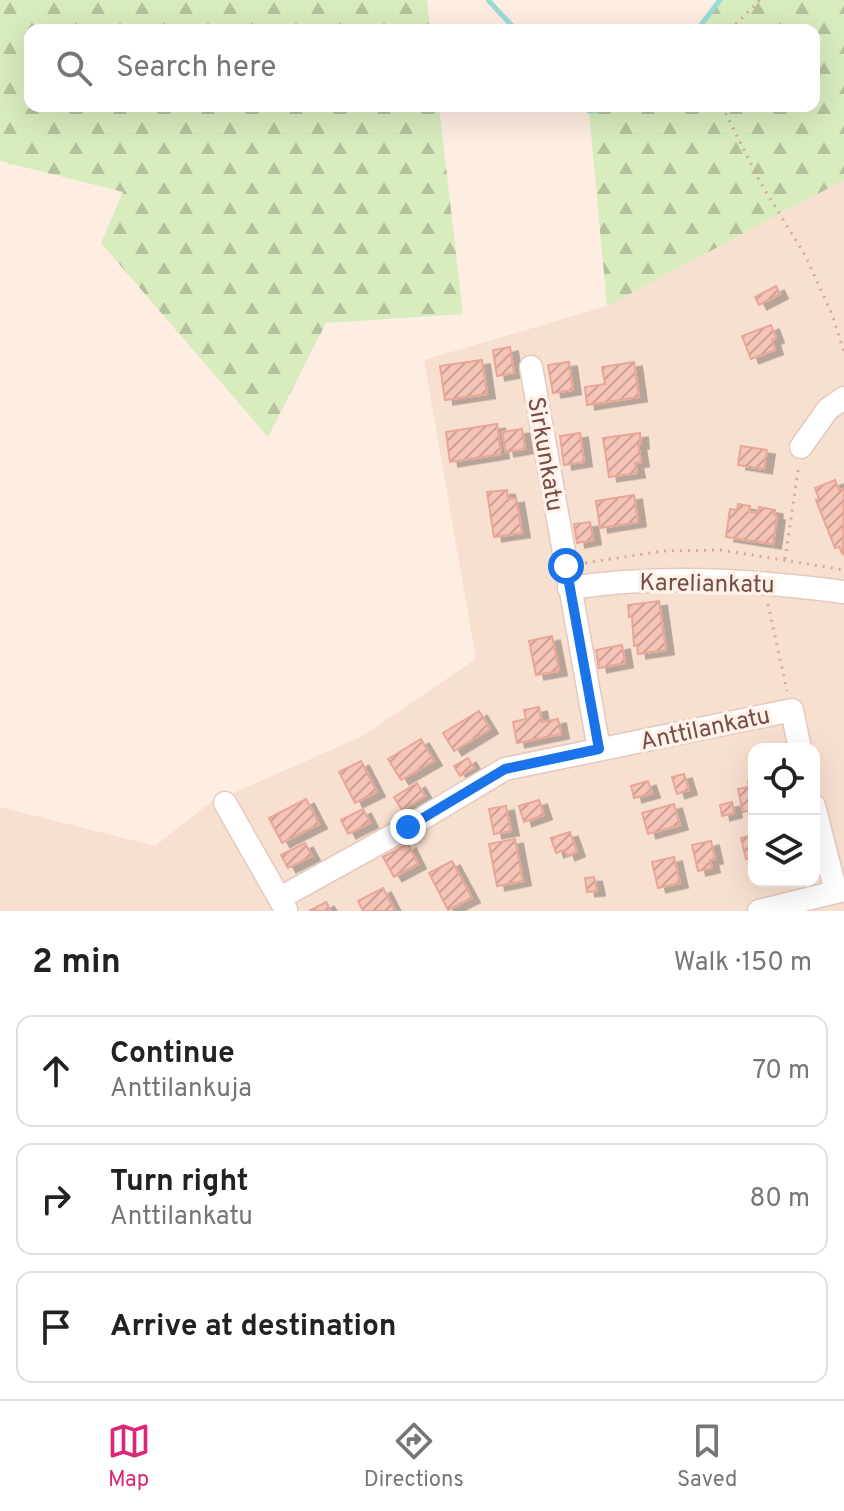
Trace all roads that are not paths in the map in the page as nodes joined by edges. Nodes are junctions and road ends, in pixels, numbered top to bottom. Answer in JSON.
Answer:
{"nodes":[{"id":1,"x":531,"y":367,"type":"dead end"},
{"id":2,"x":844,"y":398,"type":"edge"},
{"id":3,"x":801,"y":447,"type":"road end"},
{"id":4,"x":568,"y":577,"type":"junction"},
{"id":5,"x":844,"y":592,"type":"edge"},
{"id":6,"x":799,"y":743,"type":"edge"},
{"id":7,"x":599,"y":749,"type":"junction"},
{"id":8,"x":225,"y":803,"type":"dead end"},
{"id":9,"x":817,"y":815,"type":"edge"},
{"id":10,"x":840,"y":891,"type":"edge"},
{"id":11,"x":283,"y":904,"type":"edge"},
{"id":12,"x":759,"y":911,"type":"edge"}],
"edges":[{"from":1,"to":4,"type":"street","name":"Sirkunkatu"},
{"from":2,"to":3,"type":"street"},
{"from":4,"to":5,"type":"street","name":"Kareliankatu"},
{"from":4,"to":7,"type":"street","name":"Sirkunkatu"},
{"from":6,"to":7,"type":"street","name":"Anttilankatu"},
{"from":7,"to":11,"type":"street","name":"Anttilankatu"},
{"from":8,"to":11,"type":"street"},
{"from":9,"to":10,"type":"street"},
{"from":10,"to":12,"type":"street"}]}
